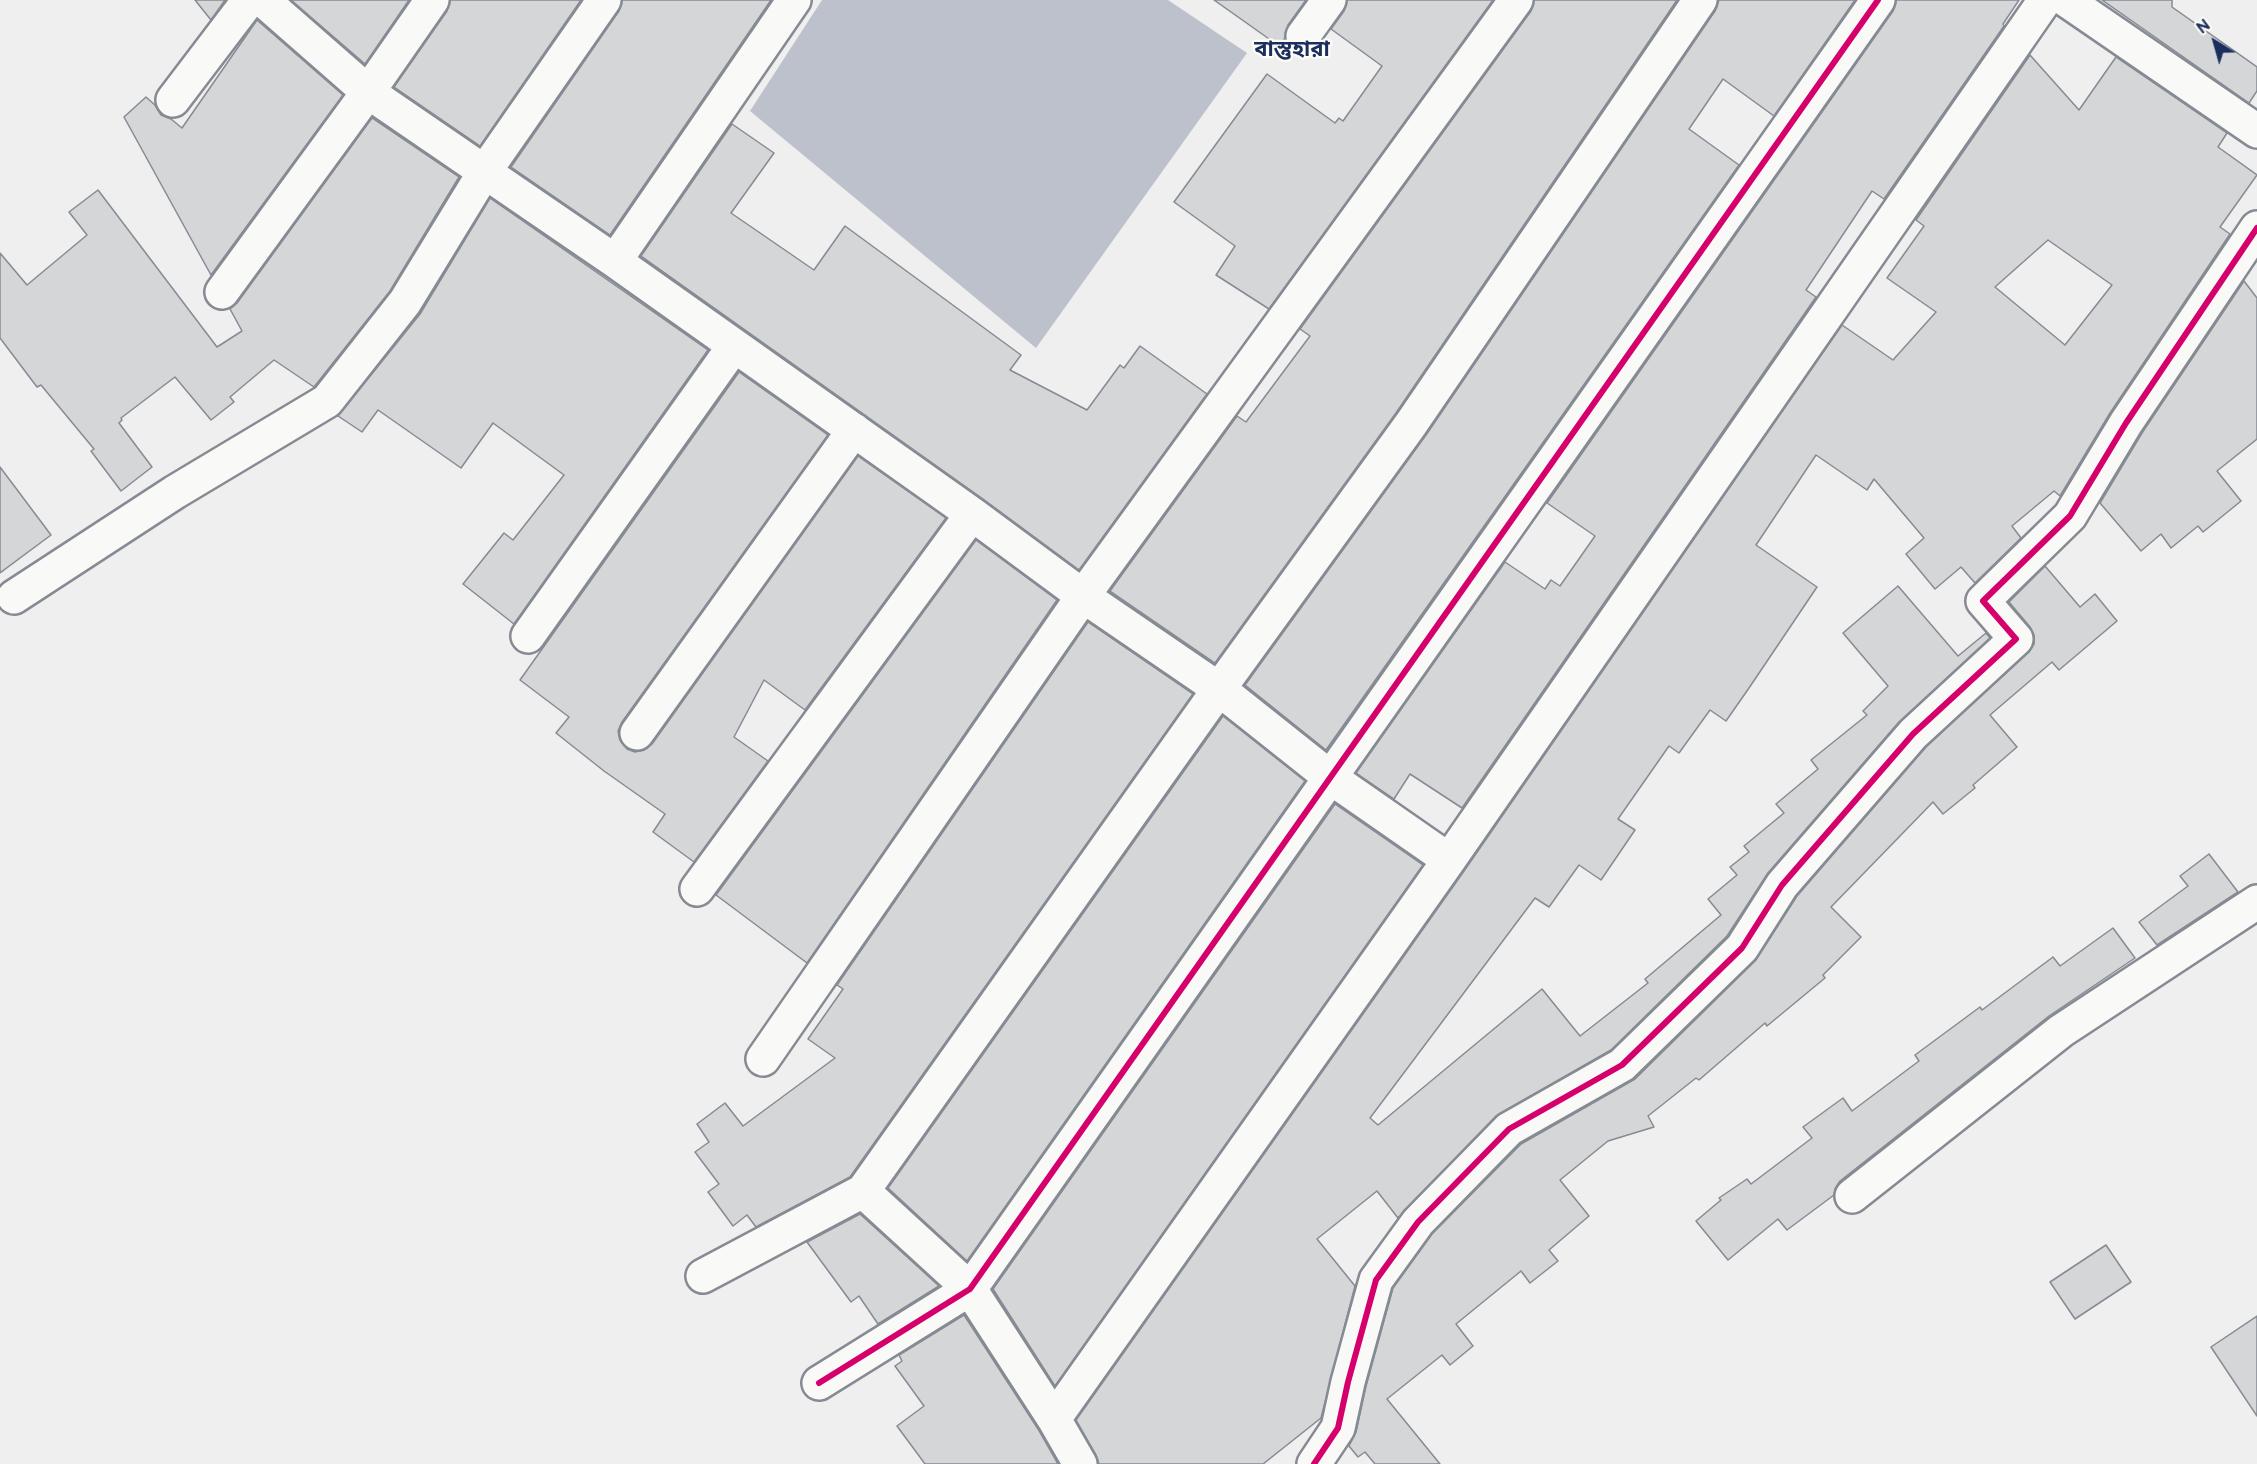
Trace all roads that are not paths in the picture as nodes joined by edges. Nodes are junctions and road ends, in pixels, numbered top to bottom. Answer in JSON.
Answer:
{"nodes":[{"id":1,"x":249,"y":0,"type":"edge"},
{"id":2,"x":263,"y":0,"type":"edge"},
{"id":3,"x":432,"y":0,"type":"edge"},
{"id":4,"x":604,"y":0,"type":"edge"},
{"id":5,"x":794,"y":0,"type":"edge"},
{"id":6,"x":1329,"y":0,"type":"edge"},
{"id":7,"x":1516,"y":0,"type":"edge"},
{"id":8,"x":1700,"y":0,"type":"edge"},
{"id":9,"x":1878,"y":0,"type":"edge"},
{"id":10,"x":2061,"y":0,"type":"edge"},
{"id":11,"x":1303,"y":36,"type":"dead end"},
{"id":12,"x":368,"y":92,"type":"junction"},
{"id":13,"x":172,"y":100,"type":"dead end"},
{"id":14,"x":2257,"y":131,"type":"edge"},
{"id":15,"x":485,"y":171,"type":"junction"},
{"id":16,"x":2257,"y":228,"type":"edge"},
{"id":17,"x":615,"y":261,"type":"junction"},
{"id":18,"x":222,"y":292,"type":"dead end"},
{"id":19,"x":734,"y":346,"type":"junction"},
{"id":20,"x":854,"y":430,"type":"junction"},
{"id":21,"x":972,"y":514,"type":"junction"},
{"id":22,"x":1083,"y":596,"type":"junction"},
{"id":23,"x":15,"y":597,"type":"dead end"},
{"id":24,"x":528,"y":636,"type":"dead end"},
{"id":25,"x":1219,"y":688,"type":"junction"},
{"id":26,"x":637,"y":733,"type":"dead end"},
{"id":27,"x":1331,"y":778,"type":"junction"},
{"id":28,"x":1449,"y":860,"type":"junction"},
{"id":29,"x":697,"y":889,"type":"dead end"},
{"id":30,"x":2257,"y":903,"type":"edge"},
{"id":31,"x":763,"y":1059,"type":"dead end"},
{"id":32,"x":863,"y":1191,"type":"junction"},
{"id":33,"x":1852,"y":1196,"type":"dead end"},
{"id":34,"x":703,"y":1276,"type":"dead end"},
{"id":35,"x":970,"y":1289,"type":"junction"},
{"id":36,"x":819,"y":1383,"type":"dead end"},
{"id":37,"x":1054,"y":1419,"type":"junction"},
{"id":38,"x":1080,"y":1464,"type":"edge"},
{"id":39,"x":1314,"y":1464,"type":"edge"}],
"edges":[{"from":1,"to":13,"type":"street"},
{"from":2,"to":12,"type":"street"},
{"from":3,"to":12,"type":"street"},
{"from":4,"to":15,"type":"street"},
{"from":5,"to":17,"type":"street"},
{"from":6,"to":11,"type":"street"},
{"from":7,"to":22,"type":"street"},
{"from":8,"to":25,"type":"street"},
{"from":9,"to":27,"type":"street"},
{"from":10,"to":14,"type":"street"},
{"from":10,"to":28,"type":"street"},
{"from":12,"to":15,"type":"street"},
{"from":12,"to":18,"type":"street"},
{"from":15,"to":17,"type":"street"},
{"from":15,"to":23,"type":"street"},
{"from":16,"to":39,"type":"street"},
{"from":17,"to":19,"type":"street"},
{"from":19,"to":20,"type":"street"},
{"from":19,"to":24,"type":"street"},
{"from":20,"to":21,"type":"street"},
{"from":20,"to":26,"type":"street"},
{"from":21,"to":22,"type":"street"},
{"from":21,"to":29,"type":"street"},
{"from":22,"to":25,"type":"street"},
{"from":22,"to":31,"type":"street"},
{"from":25,"to":27,"type":"street"},
{"from":25,"to":32,"type":"street"},
{"from":27,"to":28,"type":"street"},
{"from":27,"to":35,"type":"street"},
{"from":28,"to":37,"type":"street"},
{"from":30,"to":33,"type":"street"},
{"from":32,"to":34,"type":"street"},
{"from":32,"to":35,"type":"street"},
{"from":35,"to":36,"type":"street"},
{"from":35,"to":37,"type":"street"},
{"from":37,"to":38,"type":"street"}]}
